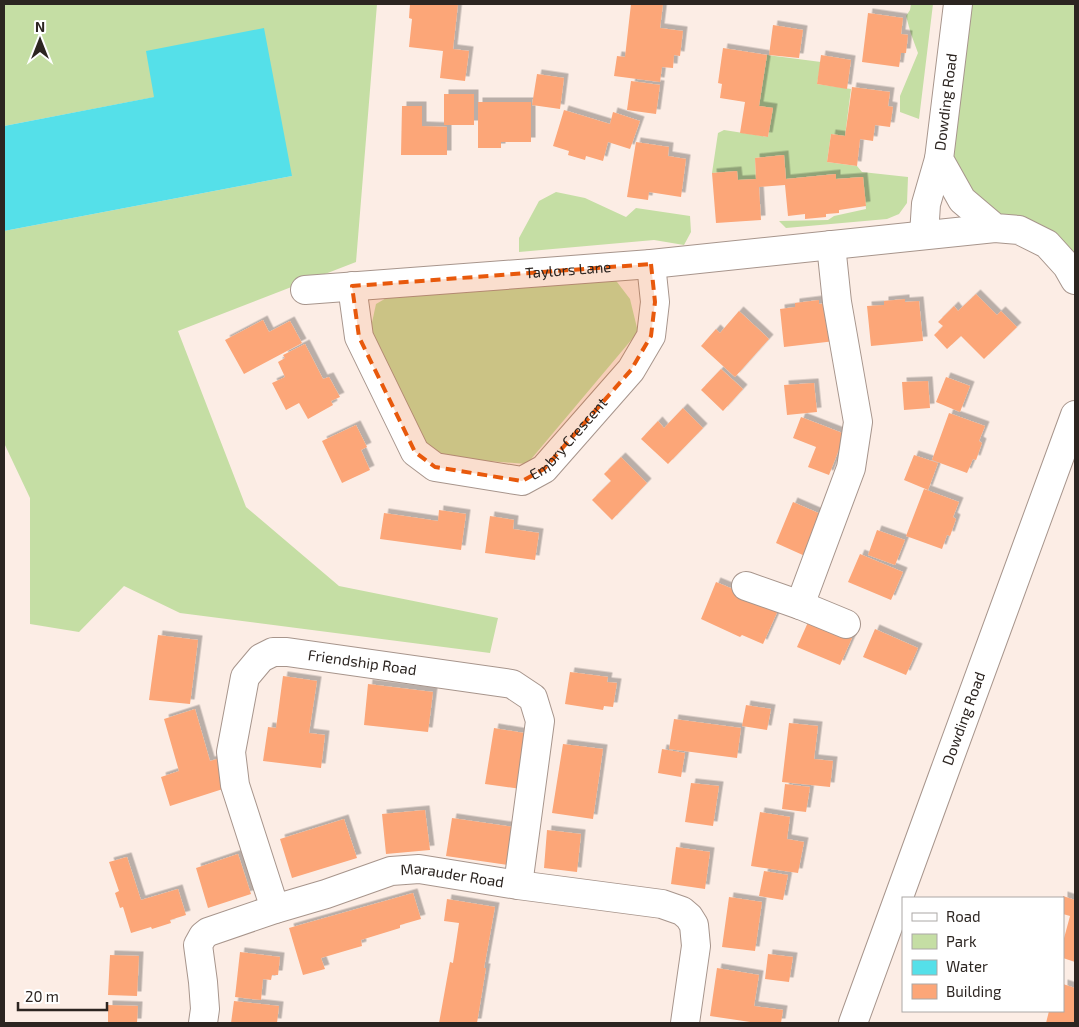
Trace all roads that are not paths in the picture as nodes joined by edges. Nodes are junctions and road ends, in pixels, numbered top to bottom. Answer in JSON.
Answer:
{"nodes":[{"id":1,"x":958,"y":4,"type":"edge"},
{"id":2,"x":939,"y":159,"type":"junction"},
{"id":3,"x":995,"y":228,"type":"junction"},
{"id":4,"x":924,"y":235,"type":"junction"},
{"id":5,"x":831,"y":245,"type":"junction"},
{"id":6,"x":651,"y":264,"type":"junction"},
{"id":7,"x":1075,"y":280,"type":"edge"},
{"id":8,"x":352,"y":286,"type":"junction"},
{"id":9,"x":305,"y":290,"type":"dead end"},
{"id":10,"x":1075,"y":415,"type":"edge"},
{"id":11,"x":746,"y":586,"type":"dead end"},
{"id":12,"x":800,"y":605,"type":"junction"},
{"id":13,"x":846,"y":624,"type":"dead end"},
{"id":14,"x":518,"y":885,"type":"junction"},
{"id":15,"x":275,"y":909,"type":"junction"},
{"id":16,"x":203,"y":1023,"type":"edge"},
{"id":17,"x":685,"y":1023,"type":"edge"},
{"id":18,"x":853,"y":1023,"type":"edge"}],
"edges":[{"from":1,"to":2,"type":"street","name":"Dowding Road"},
{"from":2,"to":3,"type":"street","name":"Dowding Road"},
{"from":2,"to":4,"type":"street"},
{"from":3,"to":4,"type":"street","name":"Taylors Lane"},
{"from":3,"to":7,"type":"street"},
{"from":4,"to":5,"type":"street","name":"Taylors Lane"},
{"from":5,"to":6,"type":"street","name":"Taylors Lane"},
{"from":5,"to":12,"type":"street"},
{"from":6,"to":8,"type":"street","name":"Taylors Lane"},
{"from":6,"to":8,"type":"street","name":"Embry Crescent"},
{"from":8,"to":9,"type":"street","name":"Taylors Lane"},
{"from":10,"to":18,"type":"street","name":"Dowding Road"},
{"from":11,"to":12,"type":"street"},
{"from":12,"to":13,"type":"street"},
{"from":14,"to":15,"type":"street","name":"Marauder Road"},
{"from":14,"to":15,"type":"street","name":"Friendship Road"},
{"from":14,"to":17,"type":"street","name":"Marauder Road"},
{"from":15,"to":16,"type":"street","name":"Marauder Road"}]}
